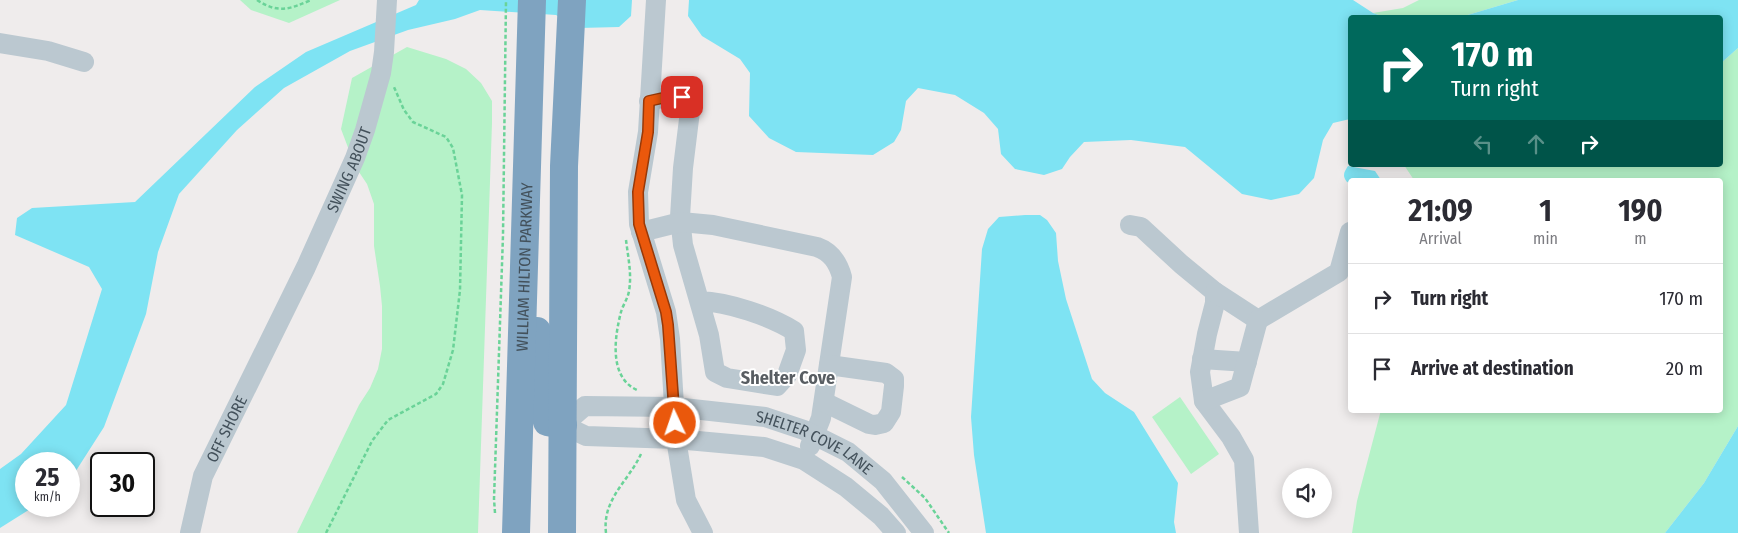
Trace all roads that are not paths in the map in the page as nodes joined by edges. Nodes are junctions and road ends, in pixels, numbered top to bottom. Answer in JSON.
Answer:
{"nodes":[{"id":1,"x":532,"y":0,"type":"edge"},
{"id":2,"x":572,"y":0,"type":"edge"},
{"id":3,"x":656,"y":0,"type":"edge"},
{"id":4,"x":386,"y":7,"type":"edge"},
{"id":5,"x":0,"y":43,"type":"edge"},
{"id":6,"x":84,"y":62,"type":"dead end"},
{"id":7,"x":649,"y":101,"type":"junction"},
{"id":8,"x":526,"y":194,"type":"junction"},
{"id":9,"x":681,"y":222,"type":"junction"},
{"id":10,"x":1130,"y":226,"type":"dead end"},
{"id":11,"x":633,"y":236,"type":"junction"},
{"id":12,"x":1348,"y":239,"type":"edge"},
{"id":13,"x":1215,"y":292,"type":"junction"},
{"id":14,"x":700,"y":301,"type":"junction"},
{"id":15,"x":1258,"y":320,"type":"junction"},
{"id":16,"x":275,"y":328,"type":"joint"},
{"id":17,"x":1202,"y":360,"type":"junction"},
{"id":18,"x":1247,"y":362,"type":"junction"},
{"id":19,"x":829,"y":365,"type":"junction"},
{"id":20,"x":1204,"y":401,"type":"junction"},
{"id":21,"x":824,"y":402,"type":"junction"},
{"id":22,"x":674,"y":407,"type":"junction"},
{"id":23,"x":563,"y":426,"type":"junction"},
{"id":24,"x":814,"y":434,"type":"junction"},
{"id":25,"x":676,"y":439,"type":"junction"},
{"id":26,"x":804,"y":460,"type":"junction"},
{"id":27,"x":506,"y":524,"type":"edge"},
{"id":28,"x":190,"y":533,"type":"edge"},
{"id":29,"x":562,"y":533,"type":"edge"},
{"id":30,"x":703,"y":533,"type":"edge"},
{"id":31,"x":896,"y":533,"type":"edge"},
{"id":32,"x":924,"y":533,"type":"edge"},
{"id":33,"x":1249,"y":533,"type":"edge"}],
"edges":[{"from":1,"to":8,"type":"highway","name":"WILLIAM HILTON PARKWAY"},
{"from":2,"to":23,"type":"highway"},
{"from":3,"to":7,"type":"street"},
{"from":4,"to":16,"type":"street","name":"SWING ABOUT"},
{"from":5,"to":6,"type":"street"},
{"from":7,"to":9,"type":"street"},
{"from":7,"to":11,"type":"street"},
{"from":8,"to":23,"type":"highway"},
{"from":8,"to":27,"type":"highway","name":"WILLIAM HILTON PARKWAY"},
{"from":9,"to":11,"type":"street"},
{"from":9,"to":14,"type":"street"},
{"from":9,"to":19,"type":"street"},
{"from":10,"to":13,"type":"street"},
{"from":11,"to":22,"type":"street"},
{"from":12,"to":15,"type":"street"},
{"from":13,"to":15,"type":"street"},
{"from":13,"to":17,"type":"street"},
{"from":14,"to":14,"type":"street"},
{"from":15,"to":18,"type":"street"},
{"from":16,"to":28,"type":"street","name":"OFF SHORE"},
{"from":17,"to":18,"type":"street"},
{"from":17,"to":20,"type":"street"},
{"from":18,"to":20,"type":"street"},
{"from":19,"to":21,"type":"street"},
{"from":19,"to":21,"type":"street"},
{"from":20,"to":33,"type":"street"},
{"from":21,"to":24,"type":"street"},
{"from":22,"to":23,"type":"street","name":"SHELTER COVE LANE"},
{"from":22,"to":24,"type":"street","name":"SHELTER COVE LANE"},
{"from":22,"to":25,"type":"street"},
{"from":23,"to":25,"type":"street","name":"SHELTER COVE LANE"},
{"from":23,"to":29,"type":"highway"},
{"from":24,"to":26,"type":"street"},
{"from":24,"to":32,"type":"street","name":"SHELTER COVE LANE"},
{"from":25,"to":26,"type":"street","name":"SHELTER COVE LANE"},
{"from":25,"to":30,"type":"street"},
{"from":26,"to":31,"type":"street","name":"SHELTER COVE LANE"}]}
